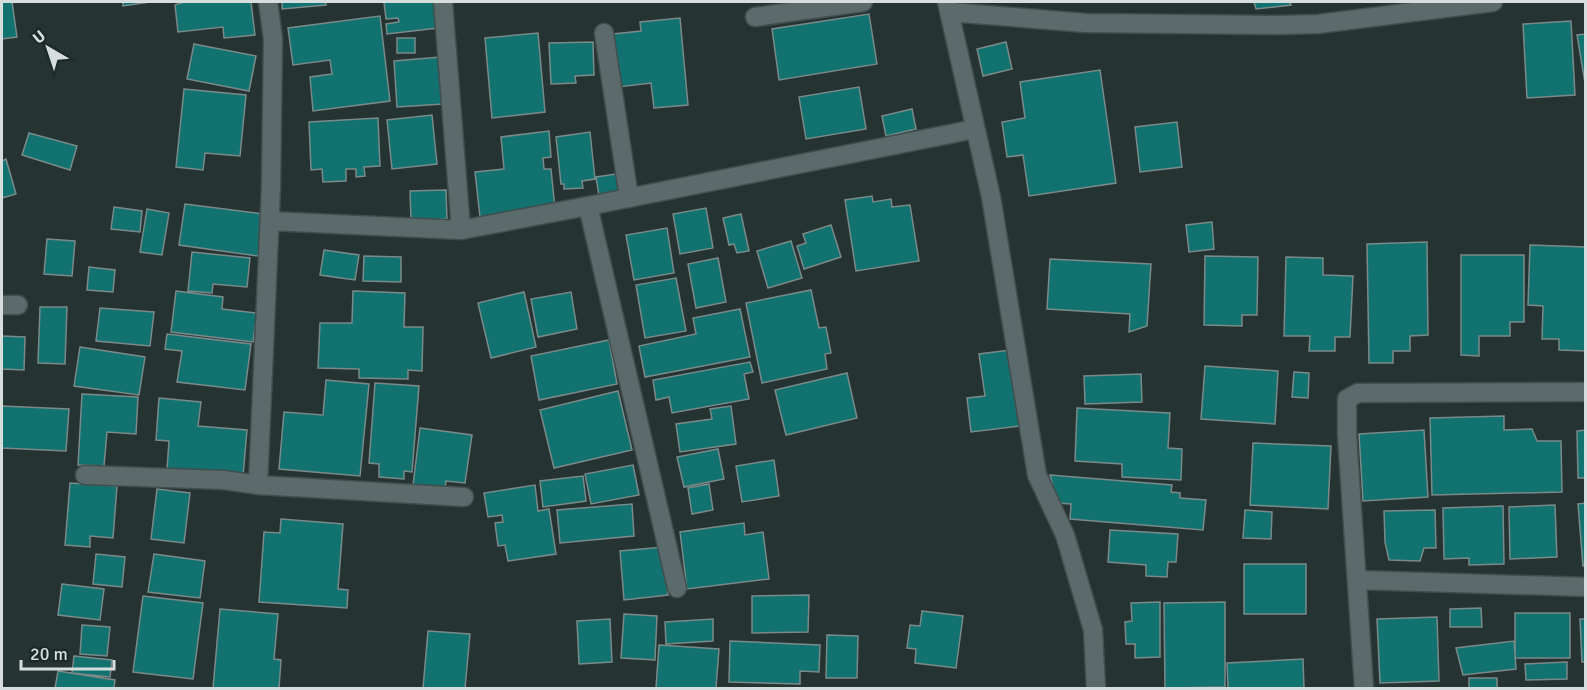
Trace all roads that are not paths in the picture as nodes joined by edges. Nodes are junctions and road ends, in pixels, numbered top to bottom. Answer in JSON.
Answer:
{"nodes":[{"id":1,"x":268,"y":2,"type":"edge"},
{"id":2,"x":444,"y":2,"type":"edge"},
{"id":3,"x":863,"y":2,"type":"edge"},
{"id":4,"x":1493,"y":2,"type":"edge"},
{"id":5,"x":948,"y":7,"type":"edge"},
{"id":6,"x":755,"y":17,"type":"dead end"},
{"id":7,"x":604,"y":33,"type":"dead end"},
{"id":8,"x":975,"y":129,"type":"junction"},
{"id":9,"x":629,"y":198,"type":"junction"},
{"id":10,"x":588,"y":206,"type":"junction"},
{"id":11,"x":270,"y":221,"type":"junction"},
{"id":12,"x":462,"y":230,"type":"junction"},
{"id":13,"x":1586,"y":392,"type":"edge"},
{"id":14,"x":85,"y":476,"type":"dead end"},
{"id":15,"x":258,"y":485,"type":"junction"},
{"id":16,"x":464,"y":497,"type":"dead end"},
{"id":17,"x":1358,"y":580,"type":"junction"},
{"id":18,"x":1586,"y":587,"type":"edge"},
{"id":19,"x":678,"y":588,"type":"dead end"},
{"id":20,"x":1096,"y":688,"type":"edge"},
{"id":21,"x":1364,"y":688,"type":"edge"}],
"edges":[{"from":1,"to":11,"type":"street"},
{"from":2,"to":12,"type":"street"},
{"from":3,"to":6,"type":"street"},
{"from":4,"to":5,"type":"street"},
{"from":5,"to":8,"type":"street"},
{"from":7,"to":9,"type":"street"},
{"from":8,"to":9,"type":"street"},
{"from":8,"to":20,"type":"street"},
{"from":9,"to":10,"type":"street"},
{"from":10,"to":12,"type":"street"},
{"from":10,"to":19,"type":"street"},
{"from":11,"to":12,"type":"street"},
{"from":11,"to":15,"type":"street"},
{"from":13,"to":17,"type":"street"},
{"from":14,"to":15,"type":"street"},
{"from":15,"to":16,"type":"street"},
{"from":17,"to":18,"type":"street"},
{"from":17,"to":21,"type":"street"}]}
